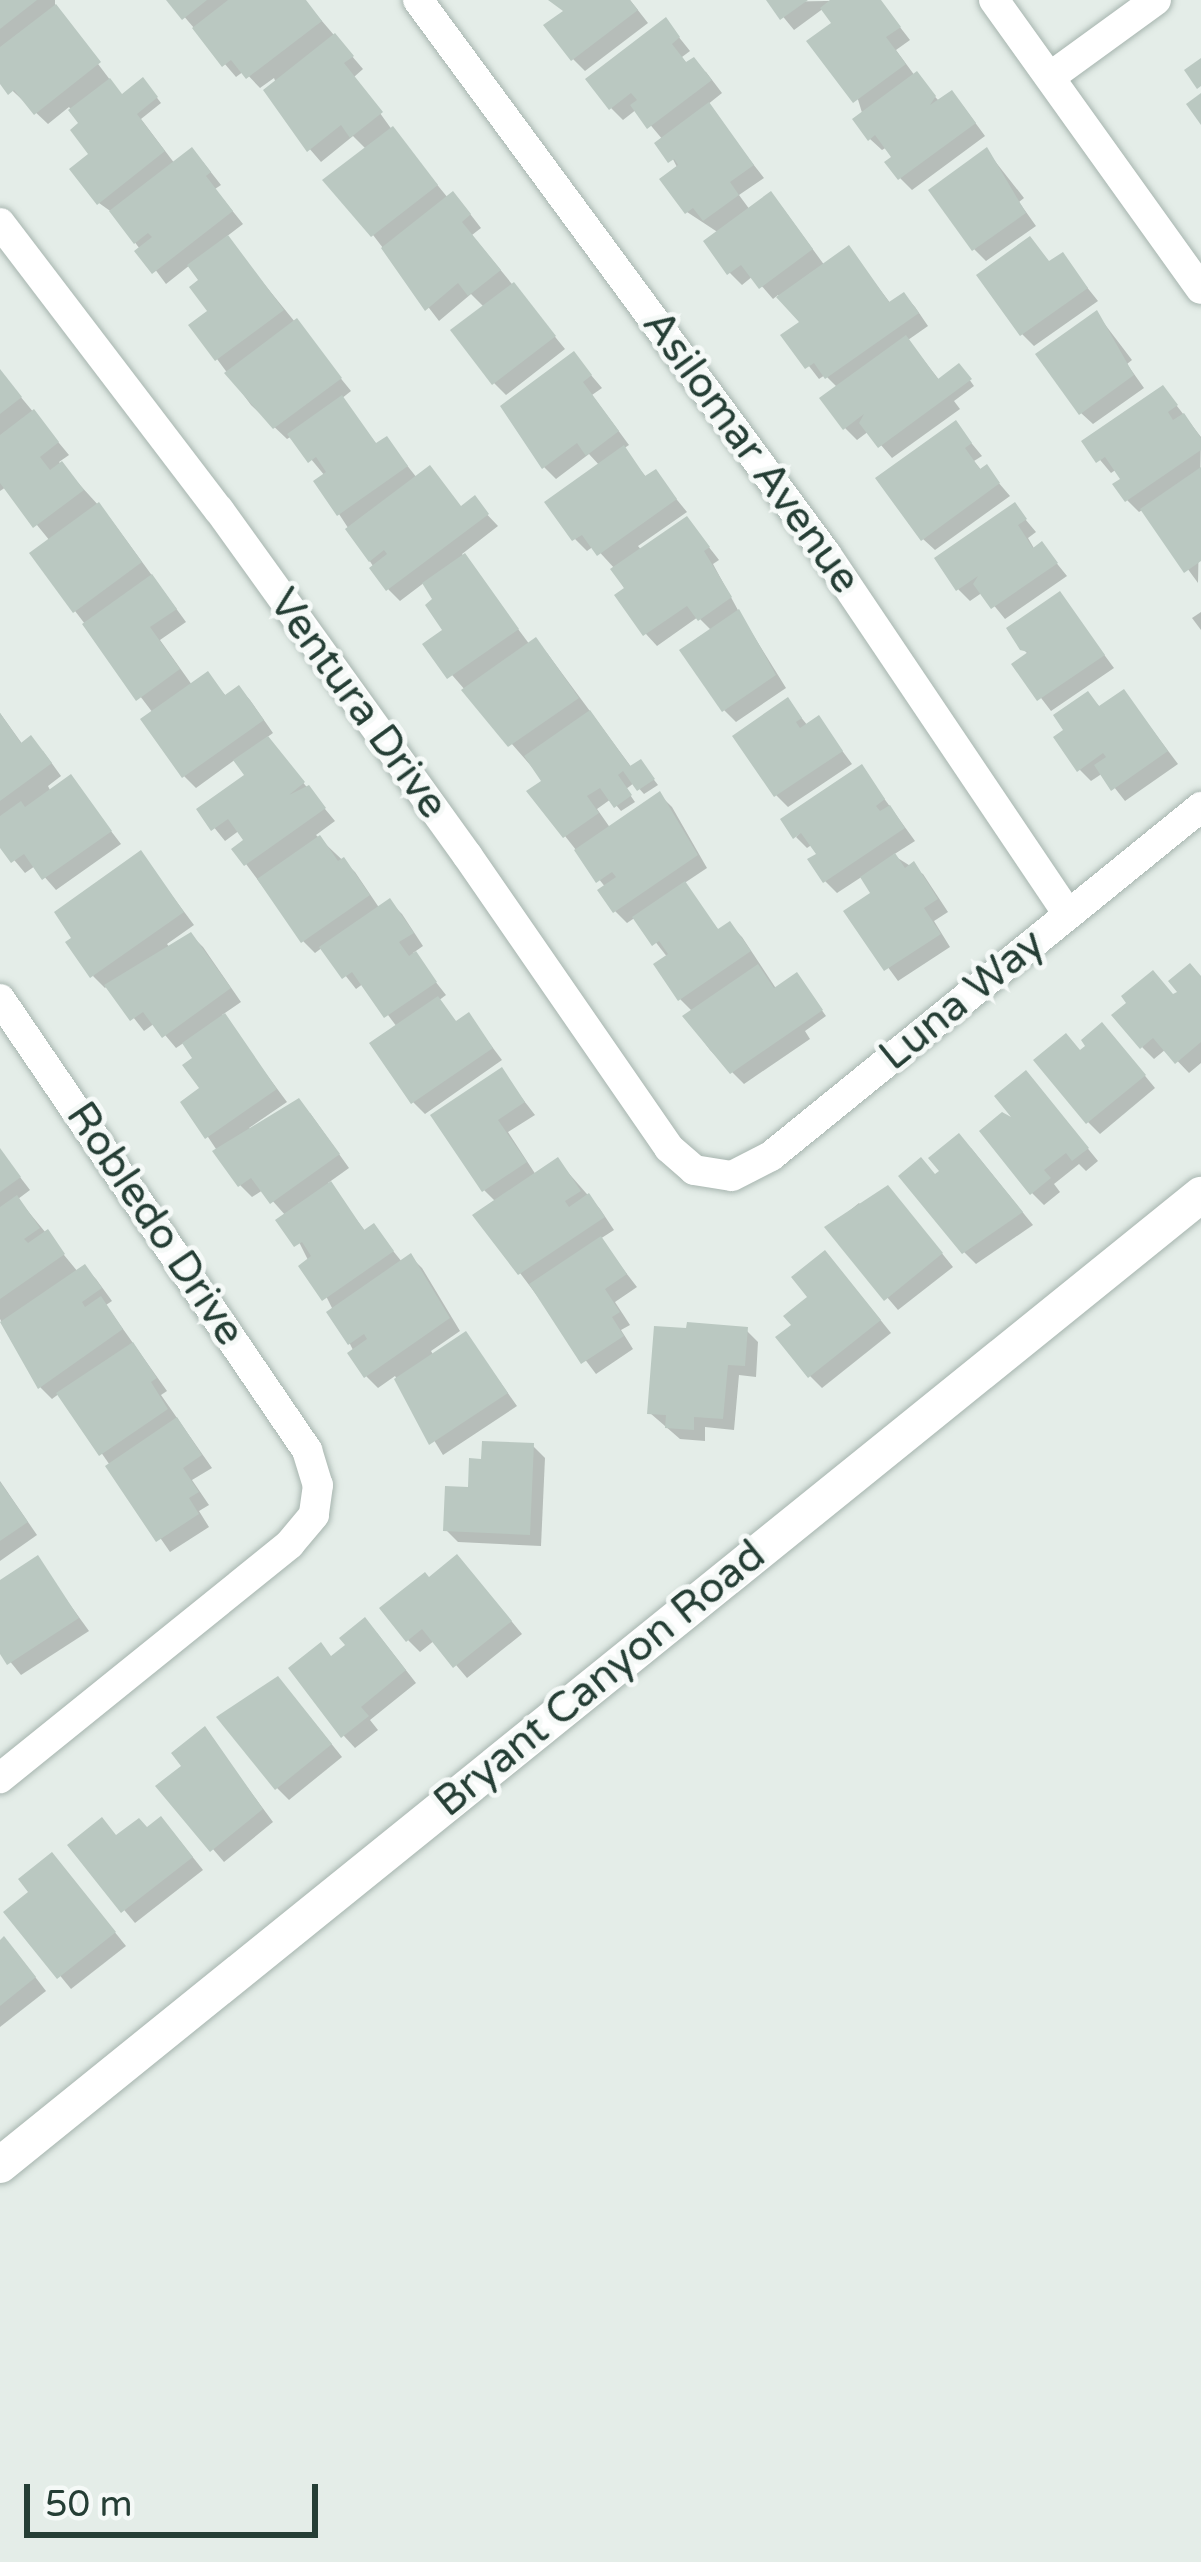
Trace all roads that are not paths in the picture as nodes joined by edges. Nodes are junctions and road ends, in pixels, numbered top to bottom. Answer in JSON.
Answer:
{"nodes":[{"id":1,"x":418,"y":0,"type":"edge"},
{"id":2,"x":994,"y":0,"type":"edge"},
{"id":3,"x":1156,"y":0,"type":"edge"},
{"id":4,"x":1050,"y":77,"type":"junction"},
{"id":5,"x":0,"y":224,"type":"edge"},
{"id":6,"x":1201,"y":289,"type":"edge"},
{"id":7,"x":1201,"y":807,"type":"edge"},
{"id":8,"x":1068,"y":914,"type":"junction"},
{"id":9,"x":0,"y":999,"type":"edge"},
{"id":10,"x":716,"y":1177,"type":"joint"},
{"id":11,"x":1201,"y":1195,"type":"edge"},
{"id":12,"x":0,"y":1778,"type":"edge"},
{"id":13,"x":0,"y":2164,"type":"edge"}],
"edges":[{"from":1,"to":8,"type":"street","name":"Asilomar Avenue"},
{"from":2,"to":4,"type":"street"},
{"from":3,"to":4,"type":"street"},
{"from":4,"to":6,"type":"street"},
{"from":5,"to":10,"type":"street","name":"Ventura Drive"},
{"from":7,"to":8,"type":"street","name":"Luna Way"},
{"from":8,"to":10,"type":"street","name":"Luna Way"},
{"from":9,"to":12,"type":"street","name":"Robledo Drive"},
{"from":11,"to":13,"type":"street","name":"Bryant Canyon Road"}]}
